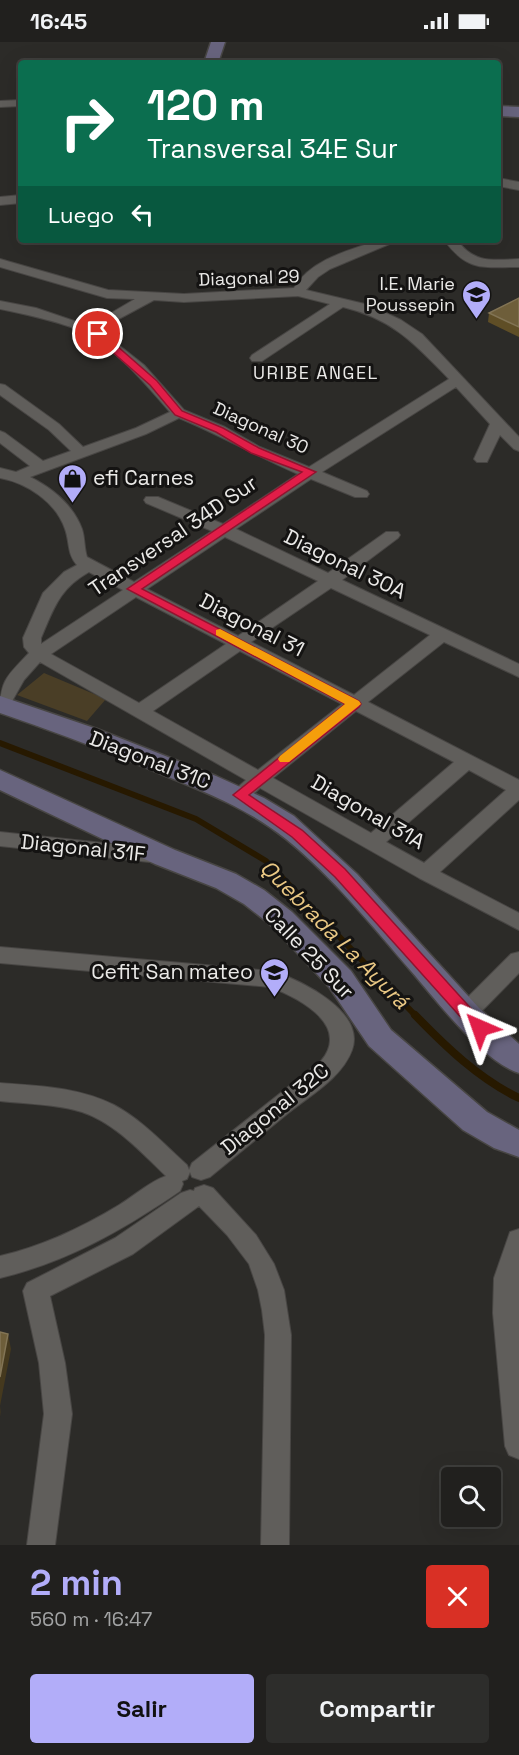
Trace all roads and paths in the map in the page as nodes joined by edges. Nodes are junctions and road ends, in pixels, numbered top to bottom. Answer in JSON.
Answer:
{"nodes":[{"id":1,"x":218,"y":42,"type":"edge"},
{"id":2,"x":212,"y":60,"type":"edge"},
{"id":3,"x":18,"y":103,"type":"edge"},
{"id":4,"x":0,"y":104,"type":"edge"},
{"id":5,"x":501,"y":111,"type":"edge"},
{"id":6,"x":519,"y":112,"type":"edge"},
{"id":7,"x":501,"y":183,"type":"edge"},
{"id":8,"x":519,"y":186,"type":"edge"},
{"id":9,"x":18,"y":199,"type":"edge"},
{"id":10,"x":0,"y":201,"type":"edge"},
{"id":11,"x":385,"y":243,"type":"edge"},
{"id":12,"x":453,"y":243,"type":"edge"},
{"id":13,"x":0,"y":263,"type":"edge"},
{"id":14,"x":519,"y":263,"type":"edge"},
{"id":15,"x":298,"y":292,"type":"junction"},
{"id":16,"x":150,"y":297,"type":"junction"},
{"id":17,"x":342,"y":302,"type":"junction"},
{"id":18,"x":0,"y":305,"type":"edge"},
{"id":19,"x":94,"y":332,"type":"junction"},
{"id":20,"x":257,"y":358,"type":"dead end"},
{"id":21,"x":456,"y":381,"type":"junction"},
{"id":22,"x":0,"y":388,"type":"edge"},
{"id":23,"x":179,"y":413,"type":"junction"},
{"id":24,"x":497,"y":423,"type":"junction"},
{"id":25,"x":0,"y":436,"type":"edge"},
{"id":26,"x":519,"y":446,"type":"edge"},
{"id":27,"x":81,"y":452,"type":"junction"},
{"id":28,"x":482,"y":459,"type":"dead end"},
{"id":29,"x":42,"y":467,"type":"junction"},
{"id":30,"x":311,"y":472,"type":"junction"},
{"id":31,"x":0,"y":474,"type":"edge"},
{"id":32,"x":18,"y":476,"type":"junction"},
{"id":33,"x":360,"y":494,"type":"dead end"},
{"id":34,"x":152,"y":500,"type":"dead end"},
{"id":35,"x":222,"y":529,"type":"junction"},
{"id":36,"x":392,"y":535,"type":"dead end"},
{"id":37,"x":88,"y":566,"type":"junction"},
{"id":38,"x":329,"y":581,"type":"junction"},
{"id":39,"x":133,"y":589,"type":"junction"},
{"id":40,"x":441,"y":635,"type":"junction"},
{"id":41,"x":240,"y":642,"type":"junction"},
{"id":42,"x":38,"y":654,"type":"junction"},
{"id":43,"x":519,"y":671,"type":"edge"},
{"id":44,"x":354,"y":704,"type":"junction"},
{"id":45,"x":0,"y":705,"type":"edge"},
{"id":46,"x":140,"y":711,"type":"junction"},
{"id":47,"x":466,"y":761,"type":"junction"},
{"id":48,"x":0,"y":779,"type":"edge"},
{"id":49,"x":249,"y":787,"type":"junction"},
{"id":50,"x":519,"y":788,"type":"edge"},
{"id":51,"x":0,"y":839,"type":"edge"},
{"id":52,"x":373,"y":842,"type":"junction"},
{"id":53,"x":165,"y":857,"type":"junction"},
{"id":54,"x":426,"y":873,"type":"junction"},
{"id":55,"x":519,"y":922,"type":"edge"},
{"id":56,"x":0,"y":954,"type":"edge"},
{"id":57,"x":519,"y":960,"type":"edge"},
{"id":58,"x":465,"y":1014,"type":"junction"},
{"id":59,"x":519,"y":1061,"type":"edge"},
{"id":60,"x":0,"y":1092,"type":"edge"},
{"id":61,"x":519,"y":1144,"type":"edge"},
{"id":62,"x":189,"y":1184,"type":"junction"},
{"id":63,"x":519,"y":1240,"type":"edge"},
{"id":64,"x":0,"y":1267,"type":"edge"},
{"id":65,"x":519,"y":1446,"type":"edge"},
{"id":66,"x":41,"y":1545,"type":"edge"},
{"id":67,"x":275,"y":1545,"type":"edge"}],
"edges":[{"from":1,"to":2,"type":"main road"},
{"from":3,"to":4,"type":"street"},
{"from":5,"to":6,"type":"main road"},
{"from":7,"to":8,"type":"street"},
{"from":9,"to":10,"type":"street"},
{"from":11,"to":15,"type":"street"},
{"from":12,"to":14,"type":"street"},
{"from":13,"to":16,"type":"street","name":"Diagonal 29"},
{"from":15,"to":16,"type":"street","name":"Diagonal 29"},
{"from":15,"to":17,"type":"street","name":"Diagonal 29"},
{"from":16,"to":19,"type":"street"},
{"from":17,"to":20,"type":"street"},
{"from":17,"to":21,"type":"street","name":"Diagonal 29"},
{"from":18,"to":19,"type":"street","name":"Diagonal 30"},
{"from":19,"to":23,"type":"street","name":"Diagonal 30"},
{"from":21,"to":24,"type":"street","name":"Diagonal 29"},
{"from":21,"to":30,"type":"street","name":"Transversal 34D Sur"},
{"from":22,"to":27,"type":"street"},
{"from":23,"to":27,"type":"street"},
{"from":23,"to":30,"type":"street","name":"Diagonal 30"},
{"from":24,"to":26,"type":"street","name":"Diagonal 29"},
{"from":24,"to":28,"type":"street"},
{"from":25,"to":29,"type":"street"},
{"from":27,"to":29,"type":"street"},
{"from":29,"to":32,"type":"street"},
{"from":30,"to":33,"type":"street","name":"Diagonal 30"},
{"from":30,"to":35,"type":"street","name":"Transversal 34D Sur"},
{"from":31,"to":32,"type":"street"},
{"from":32,"to":37,"type":"street"},
{"from":34,"to":35,"type":"street","name":"Diagonal 30A"},
{"from":35,"to":38,"type":"street","name":"Diagonal 30A"},
{"from":35,"to":39,"type":"street","name":"Transversal 34D Sur"},
{"from":36,"to":38,"type":"street"},
{"from":37,"to":39,"type":"street","name":"Diagonal 31"},
{"from":37,"to":42,"type":"street"},
{"from":38,"to":40,"type":"street","name":"Diagonal 30A"},
{"from":38,"to":41,"type":"street"},
{"from":39,"to":41,"type":"street","name":"Diagonal 31"},
{"from":39,"to":42,"type":"street","name":"Transversal 34D Sur"},
{"from":40,"to":43,"type":"street","name":"Diagonal 30A"},
{"from":40,"to":44,"type":"street"},
{"from":41,"to":44,"type":"street","name":"Diagonal 31"},
{"from":41,"to":46,"type":"street"},
{"from":42,"to":45,"type":"street","name":"Transversal 34D Sur"},
{"from":42,"to":46,"type":"street","name":"Diagonal 31A"},
{"from":44,"to":47,"type":"street","name":"Diagonal 31"},
{"from":44,"to":49,"type":"street"},
{"from":45,"to":49,"type":"main road","name":"Diagonal 31C"},
{"from":46,"to":49,"type":"street","name":"Diagonal 31A"},
{"from":47,"to":50,"type":"street","name":"Diagonal 31"},
{"from":47,"to":52,"type":"street"},
{"from":48,"to":53,"type":"main road","name":"Calle 25 Sur"},
{"from":49,"to":52,"type":"street","name":"Diagonal 31A"},
{"from":49,"to":58,"type":"main road","name":"Diagonal 31C"},
{"from":50,"to":54,"type":"street"},
{"from":51,"to":53,"type":"street","name":"Diagonal 31F"},
{"from":52,"to":54,"type":"street","name":"Diagonal 31A"},
{"from":53,"to":61,"type":"main road","name":"Calle 25 Sur"},
{"from":54,"to":55,"type":"street","name":"Diagonal 31A"},
{"from":56,"to":62,"type":"street","name":"Diagonal 32C"},
{"from":57,"to":58,"type":"street"},
{"from":58,"to":59,"type":"main road","name":"Diagonal 31C"},
{"from":60,"to":62,"type":"street"},
{"from":62,"to":64,"type":"street","name":"Diagonal 32C"},
{"from":62,"to":66,"type":"street","name":"Diagonal 32C"},
{"from":62,"to":67,"type":"street"},
{"from":63,"to":65,"type":"street"}]}
